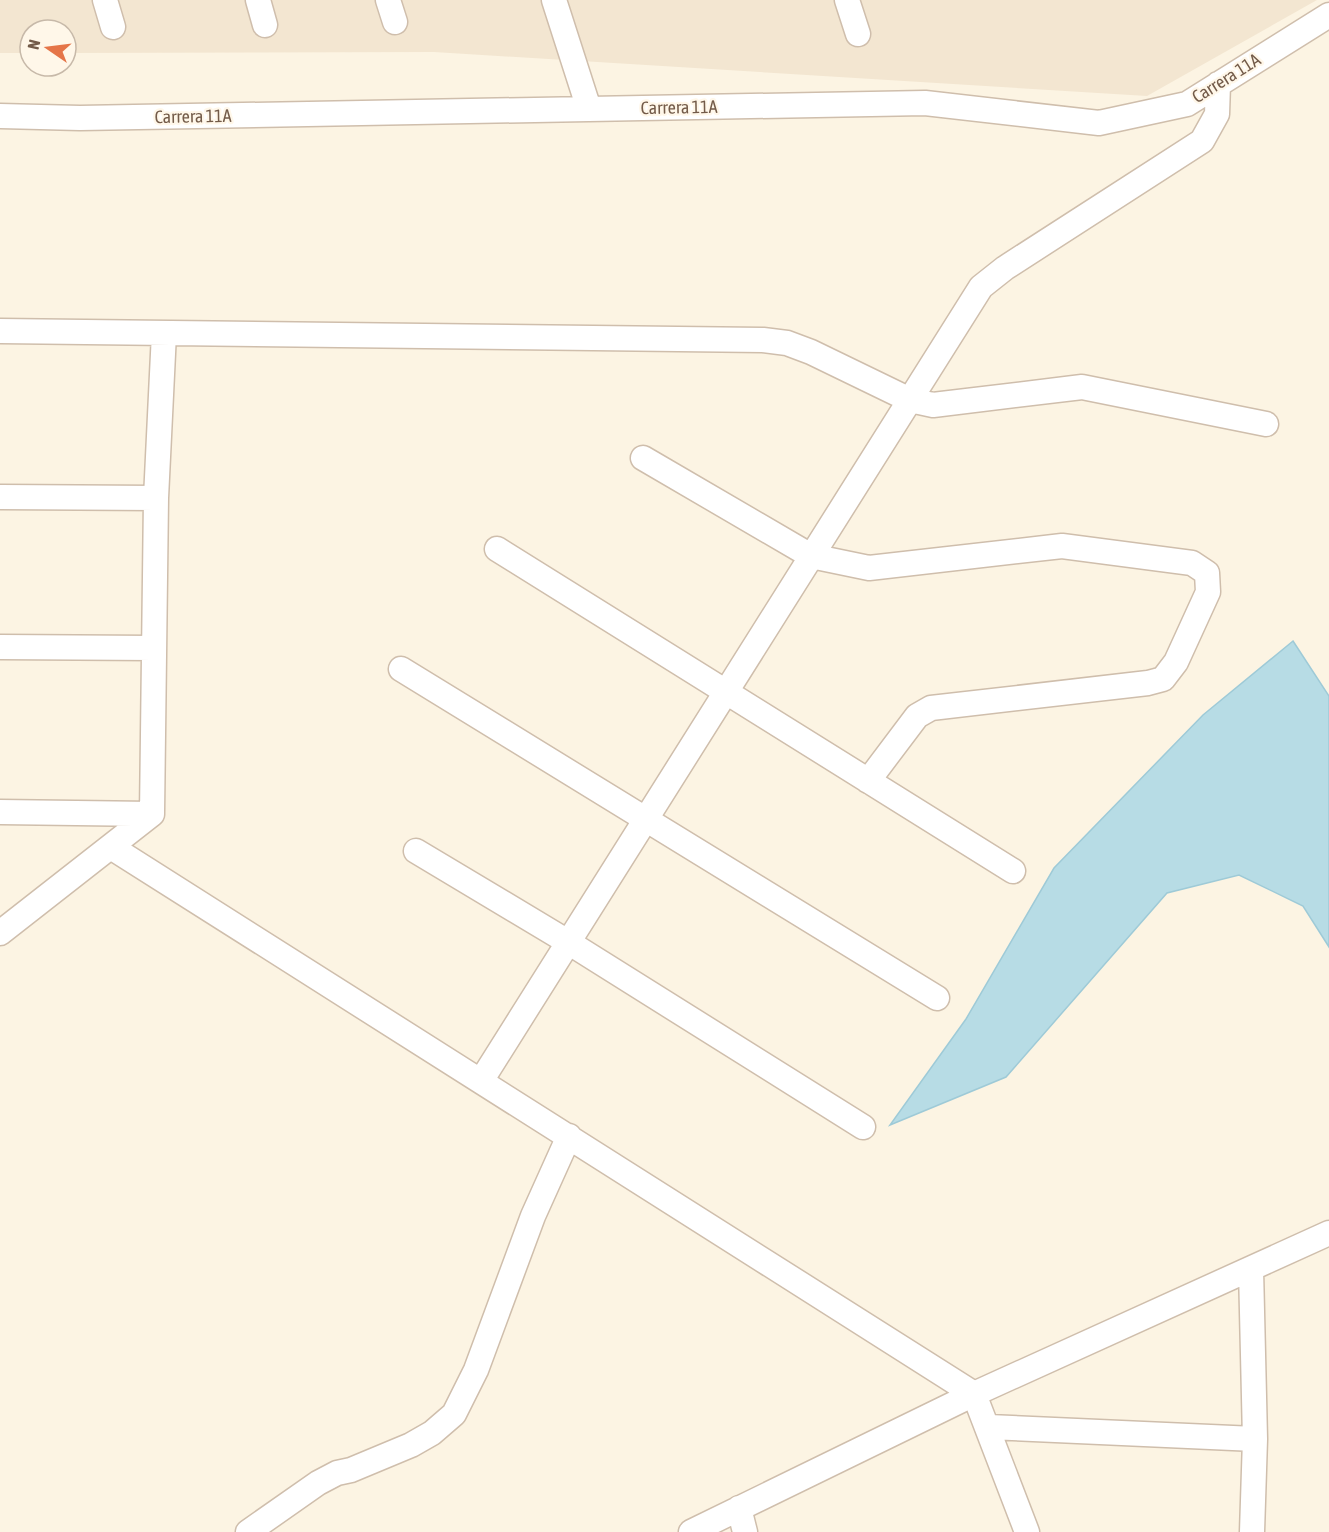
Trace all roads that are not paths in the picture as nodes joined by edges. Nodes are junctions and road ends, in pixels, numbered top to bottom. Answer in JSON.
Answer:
{"nodes":[{"id":1,"x":105,"y":0,"type":"edge"},
{"id":2,"x":258,"y":0,"type":"edge"},
{"id":3,"x":554,"y":0,"type":"edge"},
{"id":4,"x":848,"y":0,"type":"edge"},
{"id":5,"x":1329,"y":15,"type":"edge"},
{"id":6,"x":265,"y":25,"type":"dead end"},
{"id":7,"x":113,"y":27,"type":"dead end"},
{"id":8,"x":858,"y":34,"type":"dead end"},
{"id":9,"x":1218,"y":84,"type":"junction"},
{"id":10,"x":589,"y":109,"type":"junction"},
{"id":11,"x":0,"y":116,"type":"edge"},
{"id":12,"x":0,"y":331,"type":"edge"},
{"id":13,"x":164,"y":333,"type":"junction"},
{"id":14,"x":910,"y":400,"type":"junction"},
{"id":15,"x":1266,"y":424,"type":"dead end"},
{"id":16,"x":643,"y":458,"type":"dead end"},
{"id":17,"x":0,"y":497,"type":"edge"},
{"id":18,"x":156,"y":498,"type":"junction"},
{"id":19,"x":497,"y":549,"type":"dead end"},
{"id":20,"x":811,"y":556,"type":"junction"},
{"id":21,"x":0,"y":647,"type":"edge"},
{"id":22,"x":153,"y":648,"type":"junction"},
{"id":23,"x":401,"y":669,"type":"dead end"},
{"id":24,"x":726,"y":692,"type":"junction"},
{"id":25,"x":868,"y":781,"type":"junction"},
{"id":26,"x":0,"y":812,"type":"edge"},
{"id":27,"x":152,"y":814,"type":"junction"},
{"id":28,"x":647,"y":819,"type":"junction"},
{"id":29,"x":111,"y":847,"type":"junction"},
{"id":30,"x":416,"y":851,"type":"dead end"},
{"id":31,"x":1013,"y":871,"type":"dead end"},
{"id":32,"x":0,"y":933,"type":"edge"},
{"id":33,"x":568,"y":942,"type":"junction"},
{"id":34,"x":937,"y":998,"type":"dead end"},
{"id":35,"x":482,"y":1081,"type":"junction"},
{"id":36,"x":863,"y":1127,"type":"dead end"},
{"id":37,"x":569,"y":1136,"type":"junction"},
{"id":38,"x":1329,"y":1233,"type":"edge"},
{"id":39,"x":1251,"y":1269,"type":"junction"},
{"id":40,"x":975,"y":1394,"type":"junction"},
{"id":41,"x":989,"y":1427,"type":"junction"},
{"id":42,"x":1255,"y":1439,"type":"junction"},
{"id":43,"x":739,"y":1508,"type":"junction"},
{"id":44,"x":248,"y":1532,"type":"edge"},
{"id":45,"x":690,"y":1532,"type":"edge"},
{"id":46,"x":745,"y":1532,"type":"edge"},
{"id":47,"x":1027,"y":1532,"type":"edge"},
{"id":48,"x":1251,"y":1532,"type":"edge"}],
"edges":[{"from":1,"to":7,"type":"street"},
{"from":2,"to":6,"type":"street"},
{"from":3,"to":10,"type":"street"},
{"from":4,"to":8,"type":"street"},
{"from":5,"to":9,"type":"street","name":"Carrera 11A"},
{"from":9,"to":10,"type":"street","name":"Carrera 11A"},
{"from":9,"to":14,"type":"street"},
{"from":10,"to":11,"type":"street","name":"Carrera 11A"},
{"from":12,"to":13,"type":"street"},
{"from":13,"to":14,"type":"street"},
{"from":13,"to":18,"type":"street"},
{"from":14,"to":15,"type":"street"},
{"from":14,"to":20,"type":"street"},
{"from":16,"to":20,"type":"street"},
{"from":17,"to":18,"type":"street"},
{"from":18,"to":22,"type":"street"},
{"from":19,"to":24,"type":"street"},
{"from":20,"to":24,"type":"street"},
{"from":20,"to":25,"type":"street"},
{"from":21,"to":22,"type":"street"},
{"from":22,"to":27,"type":"street"},
{"from":23,"to":28,"type":"street"},
{"from":24,"to":25,"type":"street"},
{"from":24,"to":28,"type":"street"},
{"from":25,"to":31,"type":"street"},
{"from":26,"to":27,"type":"street"},
{"from":27,"to":29,"type":"street"},
{"from":28,"to":33,"type":"street"},
{"from":28,"to":34,"type":"street"},
{"from":29,"to":32,"type":"street"},
{"from":29,"to":35,"type":"street"},
{"from":30,"to":33,"type":"street"},
{"from":33,"to":35,"type":"street"},
{"from":33,"to":36,"type":"street"},
{"from":35,"to":37,"type":"street"},
{"from":37,"to":40,"type":"street"},
{"from":37,"to":44,"type":"street"},
{"from":38,"to":39,"type":"street"},
{"from":39,"to":40,"type":"street"},
{"from":39,"to":42,"type":"street"},
{"from":40,"to":41,"type":"street"},
{"from":40,"to":43,"type":"street"},
{"from":41,"to":42,"type":"street"},
{"from":41,"to":47,"type":"street"},
{"from":42,"to":48,"type":"street"},
{"from":43,"to":45,"type":"street"},
{"from":43,"to":46,"type":"street"}]}
